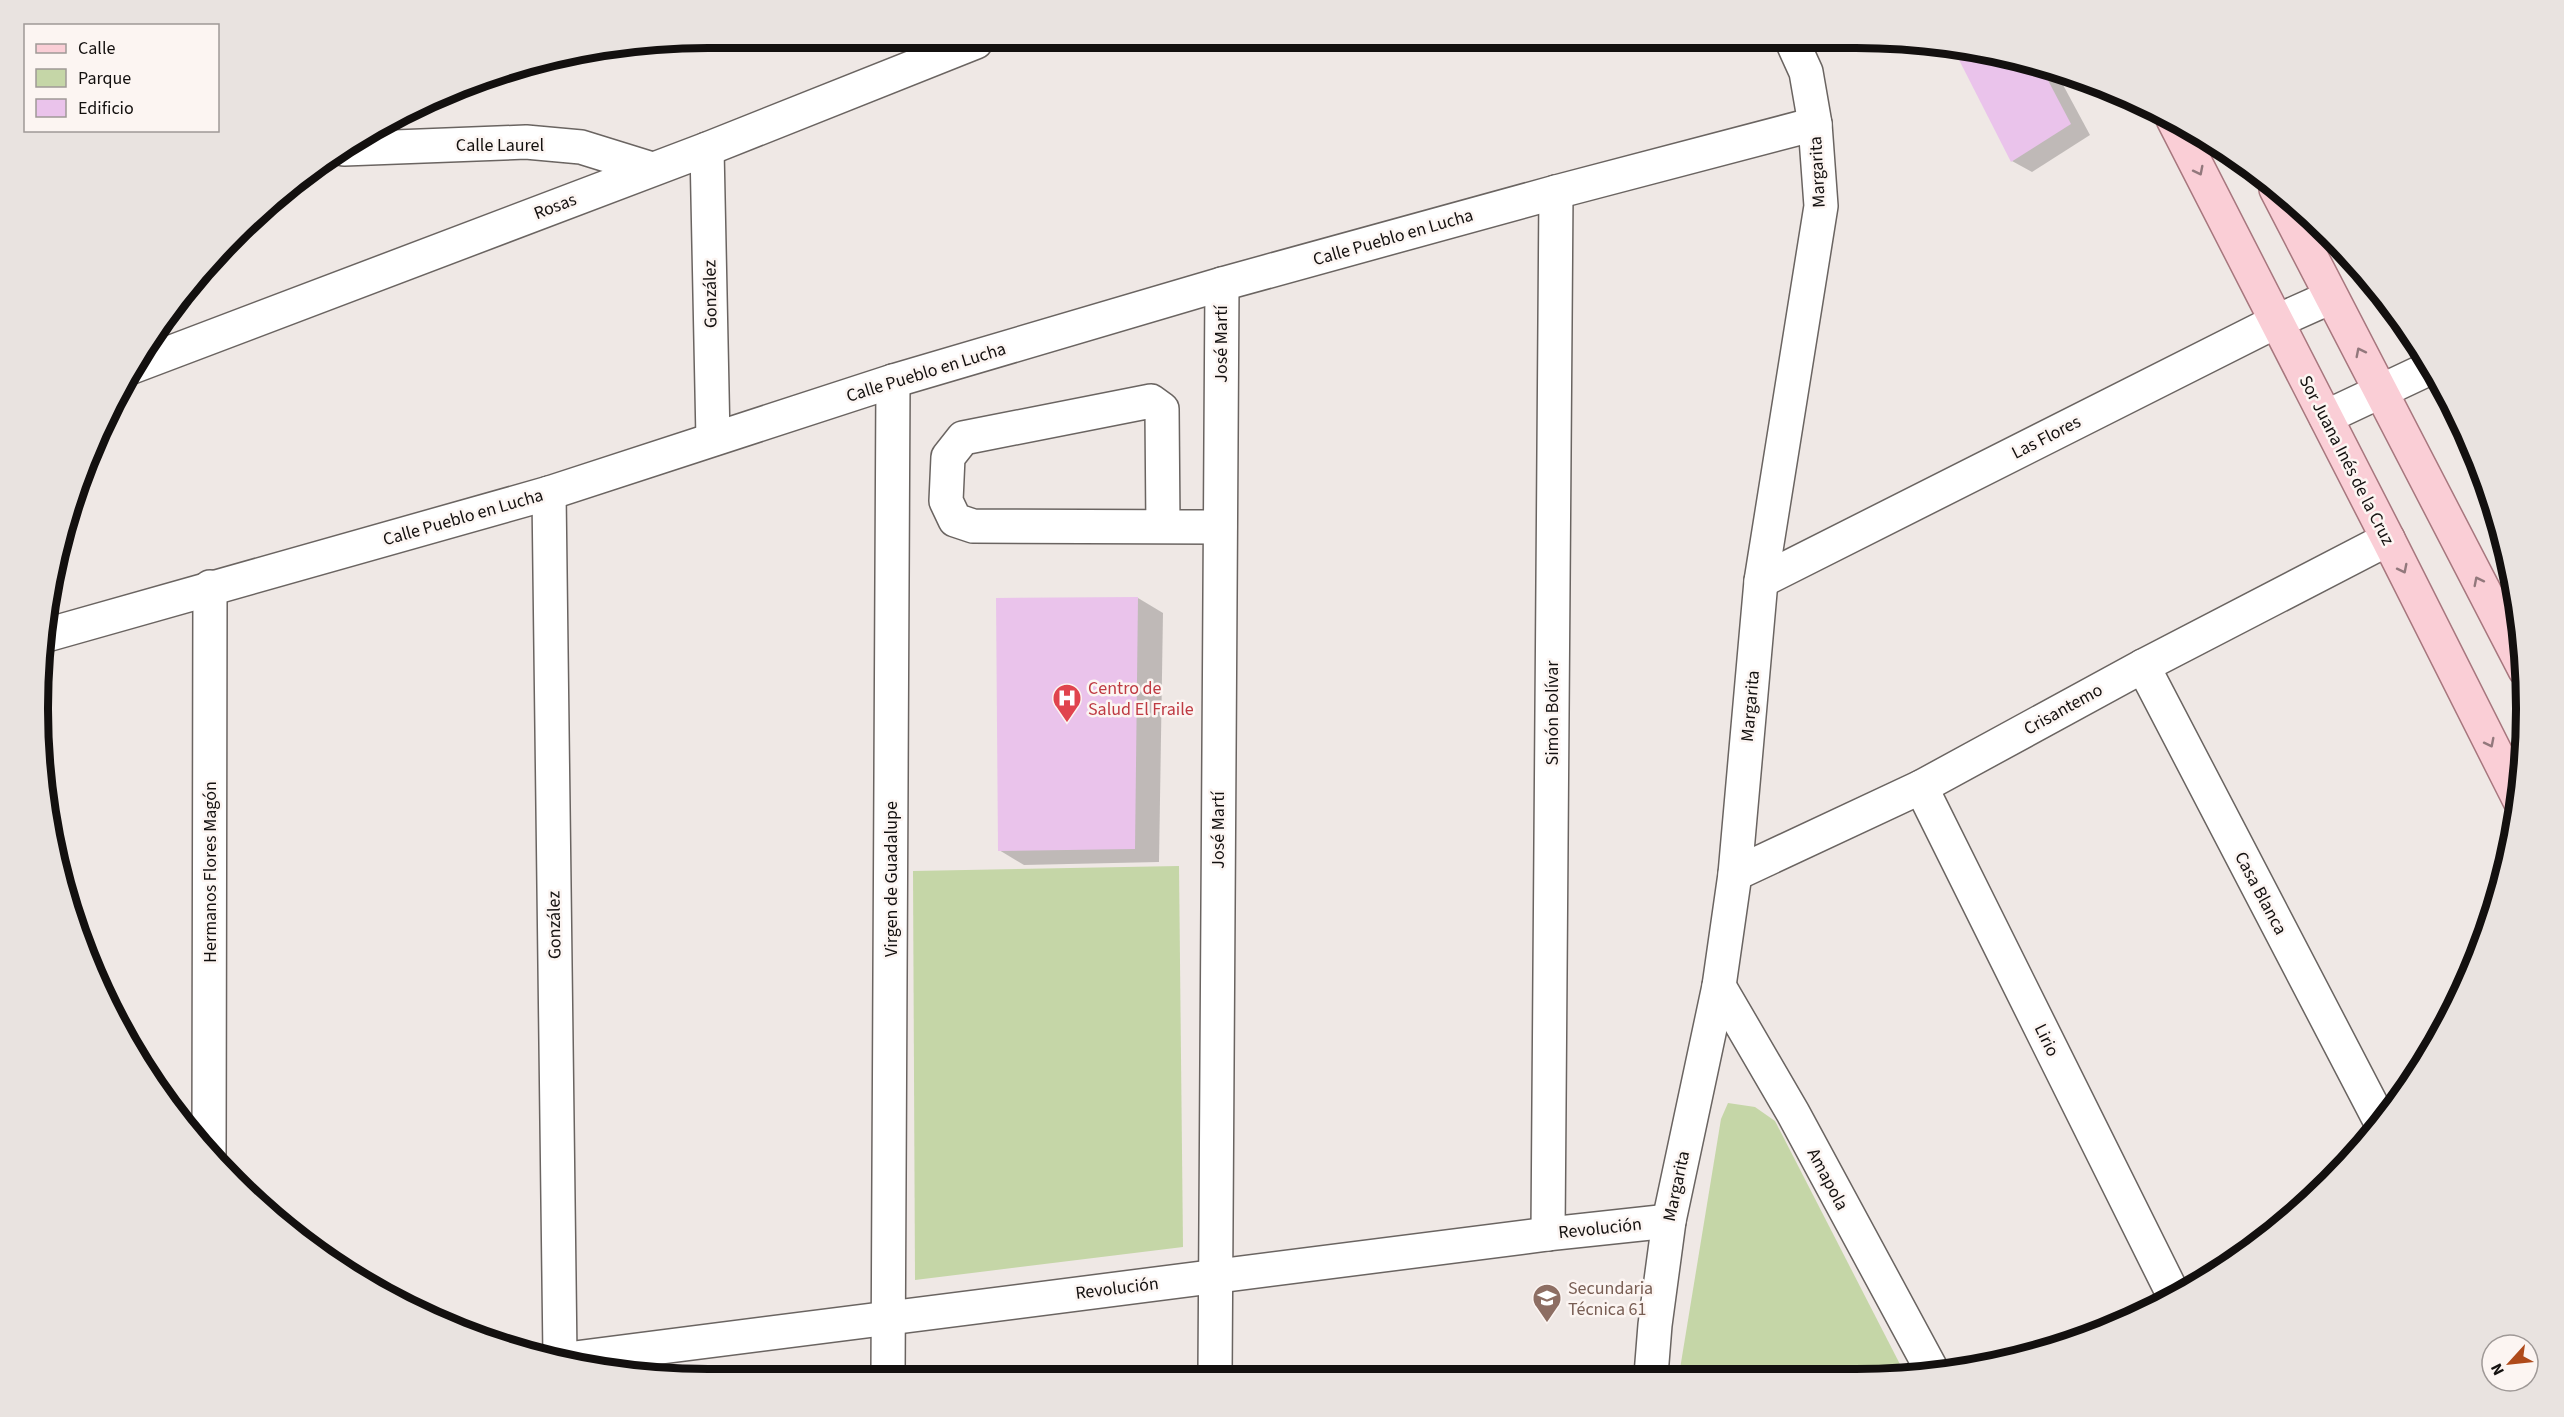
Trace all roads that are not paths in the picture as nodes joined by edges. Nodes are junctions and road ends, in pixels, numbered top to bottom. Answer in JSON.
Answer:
{"nodes":[{"id":1,"x":961,"y":48,"type":"edge"},
{"id":2,"x":1795,"y":48,"type":"edge"},
{"id":3,"x":1815,"y":124,"type":"junction"},
{"id":4,"x":2180,"y":133,"type":"edge"},
{"id":5,"x":360,"y":147,"type":"edge"},
{"id":6,"x":707,"y":149,"type":"junction"},
{"id":7,"x":652,"y":170,"type":"junction"},
{"id":8,"x":1556,"y":192,"type":"junction"},
{"id":9,"x":2285,"y":207,"type":"edge"},
{"id":10,"x":1222,"y":284,"type":"junction"},
{"id":11,"x":2331,"y":297,"type":"junction"},
{"id":12,"x":2275,"y":322,"type":"junction"},
{"id":13,"x":147,"y":361,"type":"edge"},
{"id":14,"x":2424,"y":371,"type":"edge"},
{"id":15,"x":893,"y":381,"type":"junction"},
{"id":16,"x":2380,"y":392,"type":"junction"},
{"id":17,"x":2326,"y":417,"type":"junction"},
{"id":18,"x":713,"y":439,"type":"junction"},
{"id":19,"x":549,"y":493,"type":"junction"},
{"id":20,"x":1163,"y":526,"type":"junction"},
{"id":21,"x":1220,"y":526,"type":"junction"},
{"id":22,"x":2388,"y":539,"type":"junction"},
{"id":23,"x":1761,"y":580,"type":"junction"},
{"id":24,"x":210,"y":588,"type":"junction"},
{"id":25,"x":2505,"y":610,"type":"edge"},
{"id":26,"x":2511,"y":627,"type":"edge"},
{"id":27,"x":53,"y":633,"type":"edge"},
{"id":28,"x":2143,"y":666,"type":"junction"},
{"id":29,"x":2511,"y":784,"type":"edge"},
{"id":30,"x":1921,"y":787,"type":"junction"},
{"id":31,"x":1735,"y":874,"type":"junction"},
{"id":32,"x":1719,"y":986,"type":"junction"},
{"id":33,"x":2377,"y":1115,"type":"edge"},
{"id":34,"x":209,"y":1140,"type":"edge"},
{"id":35,"x":1669,"y":1221,"type":"junction"},
{"id":36,"x":1548,"y":1234,"type":"junction"},
{"id":37,"x":1215,"y":1275,"type":"junction"},
{"id":38,"x":2171,"y":1289,"type":"edge"},
{"id":39,"x":888,"y":1317,"type":"junction"},
{"id":40,"x":560,"y":1351,"type":"edge"},
{"id":41,"x":584,"y":1357,"type":"edge"},
{"id":42,"x":1929,"y":1365,"type":"edge"},
{"id":43,"x":888,"y":1369,"type":"edge"},
{"id":44,"x":1215,"y":1369,"type":"edge"},
{"id":45,"x":1652,"y":1369,"type":"edge"}],
"edges":[{"from":1,"to":6,"type":"street","name":"Rosas"},
{"from":2,"to":3,"type":"street","name":"Margarita"},
{"from":3,"to":8,"type":"street","name":"Calle Pueblo en Lucha"},
{"from":3,"to":23,"type":"street","name":"Margarita"},
{"from":4,"to":12,"type":"main road","name":"Sor Juana Inés de la Cruz","one_way":true},
{"from":5,"to":7,"type":"street","name":"Calle Laurel"},
{"from":6,"to":7,"type":"street","name":"Rosas"},
{"from":6,"to":18,"type":"street","name":"González"},
{"from":7,"to":13,"type":"street","name":"Rosas"},
{"from":8,"to":10,"type":"street","name":"Calle Pueblo en Lucha"},
{"from":8,"to":36,"type":"street","name":"Simón Bolívar"},
{"from":9,"to":11,"type":"main road"},
{"from":10,"to":15,"type":"street","name":"Calle Pueblo en Lucha"},
{"from":10,"to":21,"type":"street","name":"José Martí"},
{"from":11,"to":12,"type":"street","name":"Las Flores"},
{"from":16,"to":11,"type":"main road","one_way":true},
{"from":12,"to":17,"type":"main road","name":"Sor Juana Inés de la Cruz"},
{"from":12,"to":23,"type":"street","name":"Las Flores"},
{"from":14,"to":16,"type":"street"},
{"from":15,"to":18,"type":"street","name":"Calle Pueblo en Lucha"},
{"from":15,"to":39,"type":"street","name":"Virgen de Guadalupe"},
{"from":16,"to":17,"type":"street"},
{"from":25,"to":16,"type":"main road","one_way":true},
{"from":17,"to":22,"type":"main road","name":"Sor Juana Inés de la Cruz"},
{"from":18,"to":19,"type":"street","name":"Calle Pueblo en Lucha"},
{"from":19,"to":24,"type":"street","name":"Calle Pueblo en Lucha"},
{"from":19,"to":40,"type":"street","name":"González"},
{"from":20,"to":20,"type":"street"},
{"from":20,"to":21,"type":"street"},
{"from":21,"to":37,"type":"street","name":"José Martí"},
{"from":22,"to":28,"type":"street","name":"Crisantemo"},
{"from":22,"to":29,"type":"main road","name":"Sor Juana Inés de la Cruz","one_way":true},
{"from":23,"to":31,"type":"street","name":"Margarita"},
{"from":24,"to":27,"type":"street","name":"Calle Pueblo en Lucha"},
{"from":24,"to":34,"type":"street","name":"Hermanos Flores Magón"},
{"from":25,"to":26,"type":"main road"},
{"from":28,"to":30,"type":"street","name":"Crisantemo"},
{"from":28,"to":33,"type":"street","name":"Casa Blanca"},
{"from":30,"to":31,"type":"street","name":"Crisantemo"},
{"from":30,"to":38,"type":"street","name":"Lirio"},
{"from":31,"to":32,"type":"street","name":"Margarita"},
{"from":32,"to":35,"type":"street","name":"Margarita"},
{"from":32,"to":42,"type":"street","name":"Amapola"},
{"from":35,"to":36,"type":"street","name":"Revolución"},
{"from":35,"to":45,"type":"street","name":"Margarita"},
{"from":36,"to":37,"type":"street","name":"Revolución"},
{"from":37,"to":39,"type":"street","name":"Revolución"},
{"from":37,"to":44,"type":"street","name":"José Martí"},
{"from":39,"to":41,"type":"street","name":"Revolución"},
{"from":39,"to":43,"type":"street","name":"Virgen de Guadalupe"}]}
